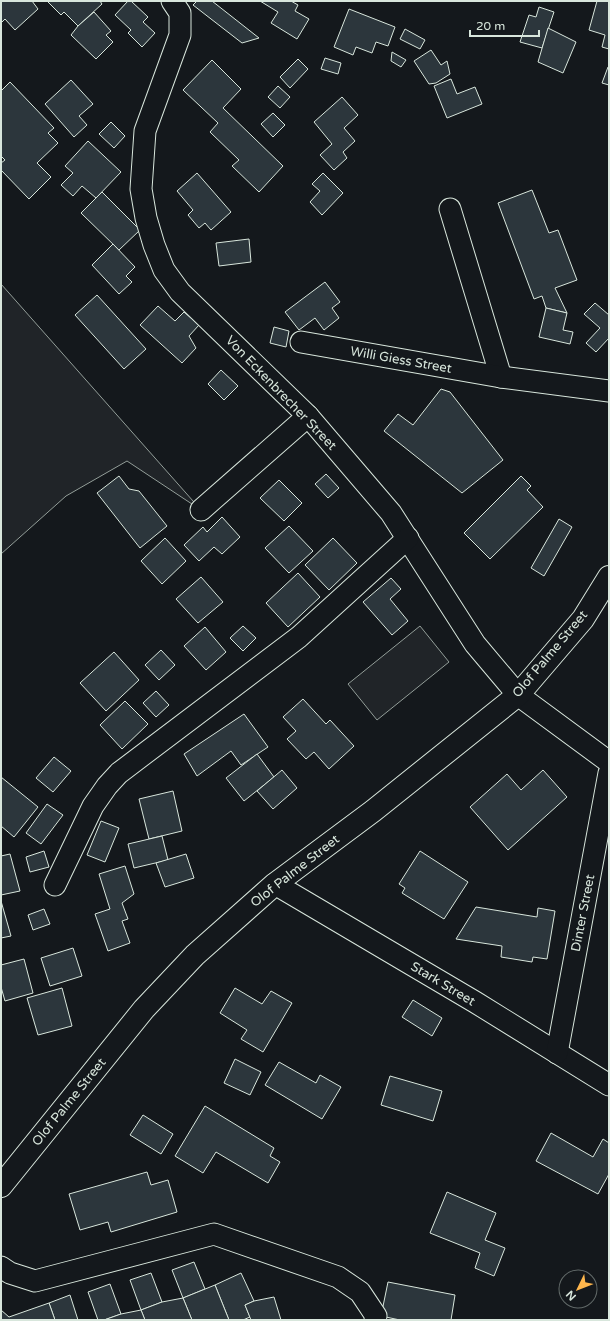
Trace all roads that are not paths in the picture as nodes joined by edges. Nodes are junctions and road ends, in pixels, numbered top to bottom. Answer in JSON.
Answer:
{"nodes":[{"id":1,"x":172,"y":1,"type":"edge"},
{"id":2,"x":450,"y":209,"type":"dead end"},
{"id":3,"x":302,"y":342,"type":"dead end"},
{"id":4,"x":501,"y":377,"type":"junction"},
{"id":5,"x":609,"y":391,"type":"edge"},
{"id":6,"x":308,"y":416,"type":"junction"},
{"id":7,"x":201,"y":510,"type":"dead end"},
{"id":8,"x":408,"y":538,"type":"junction"},
{"id":9,"x":609,"y":577,"type":"edge"},
{"id":10,"x":518,"y":695,"type":"junction"},
{"id":11,"x":609,"y":762,"type":"edge"},
{"id":12,"x":609,"y":773,"type":"edge"},
{"id":13,"x":275,"y":884,"type":"junction"},
{"id":14,"x":54,"y":885,"type":"dead end"},
{"id":15,"x":557,"y":1053,"type":"junction"},
{"id":16,"x":609,"y":1085,"type":"edge"},
{"id":17,"x":1,"y":1186,"type":"edge"},
{"id":18,"x":1,"y":1267,"type":"edge"},
{"id":19,"x":375,"y":1320,"type":"edge"}],
"edges":[{"from":1,"to":6,"type":"street","name":"Von Eckenbrecher Street"},
{"from":2,"to":4,"type":"street"},
{"from":3,"to":4,"type":"street","name":"Willi Giess Street"},
{"from":4,"to":5,"type":"street","name":"Willi Giess Street"},
{"from":6,"to":7,"type":"street"},
{"from":6,"to":8,"type":"street","name":"Von Eckenbrecher Street"},
{"from":8,"to":10,"type":"street","name":"Von Eckenbrecher Street"},
{"from":8,"to":14,"type":"street"},
{"from":9,"to":10,"type":"street","name":"Olof Palme Street"},
{"from":10,"to":11,"type":"street","name":"Von Eckenbrecher Street"},
{"from":10,"to":13,"type":"street","name":"Olof Palme Street"},
{"from":12,"to":15,"type":"street","name":"Dinter Street"},
{"from":13,"to":15,"type":"street","name":"Stark Street"},
{"from":13,"to":17,"type":"street","name":"Olof Palme Street"},
{"from":15,"to":16,"type":"street","name":"Stark Street"},
{"from":18,"to":19,"type":"street"}]}
